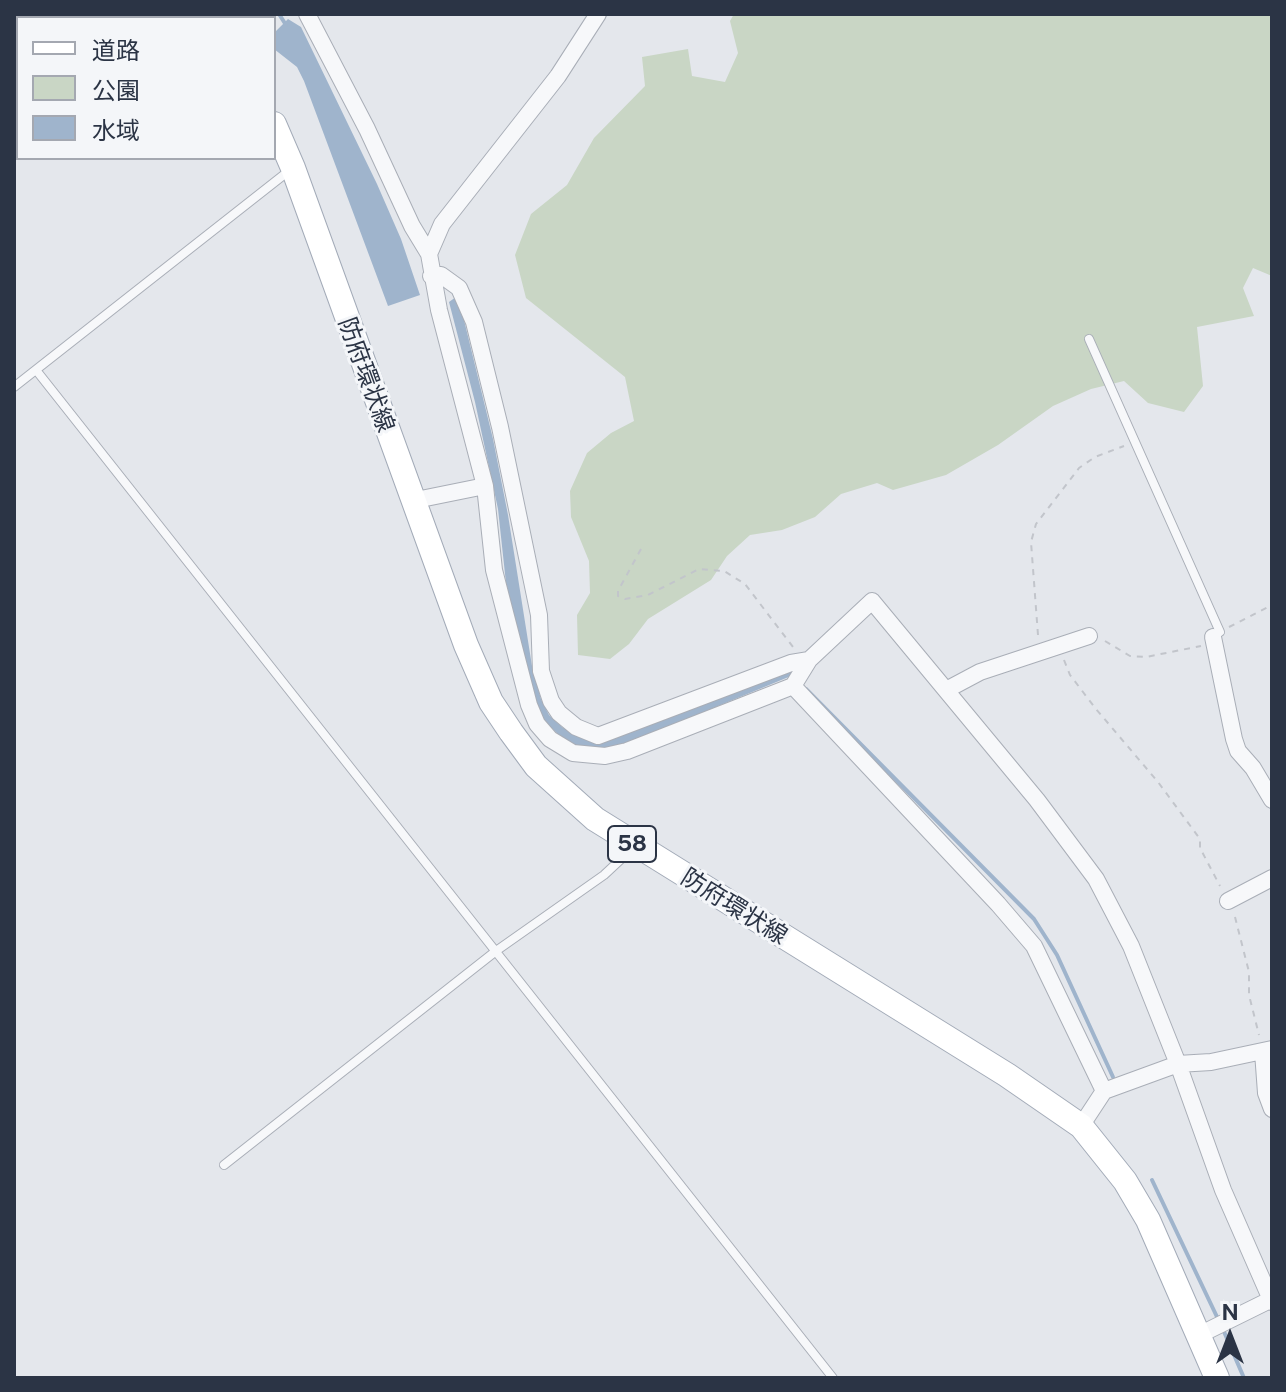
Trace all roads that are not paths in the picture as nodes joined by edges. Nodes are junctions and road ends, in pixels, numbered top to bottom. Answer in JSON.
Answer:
{"nodes":[{"id":1,"x":307,"y":14,"type":"edge"},
{"id":2,"x":598,"y":14,"type":"edge"},
{"id":3,"x":276,"y":129,"type":"edge"},
{"id":4,"x":293,"y":168,"type":"junction"},
{"id":5,"x":429,"y":254,"type":"junction"},
{"id":6,"x":431,"y":276,"type":"junction"},
{"id":7,"x":1089,"y":339,"type":"dead end"},
{"id":8,"x":36,"y":370,"type":"junction"},
{"id":9,"x":14,"y":387,"type":"edge"},
{"id":10,"x":485,"y":486,"type":"junction"},
{"id":11,"x":411,"y":501,"type":"junction"},
{"id":12,"x":1217,"y":635,"type":"joint"},
{"id":13,"x":1089,"y":636,"type":"road end"},
{"id":14,"x":806,"y":660,"type":"junction"},
{"id":15,"x":793,"y":686,"type":"junction"},
{"id":16,"x":948,"y":689,"type":"junction"},
{"id":17,"x":1272,"y":800,"type":"edge"},
{"id":18,"x":635,"y":846,"type":"junction"},
{"id":19,"x":1272,"y":878,"type":"edge"},
{"id":20,"x":1228,"y":901,"type":"road end"},
{"id":21,"x":496,"y":951,"type":"junction"},
{"id":22,"x":1267,"y":1051,"type":"edge"},
{"id":23,"x":1178,"y":1064,"type":"junction"},
{"id":24,"x":1104,"y":1091,"type":"junction"},
{"id":25,"x":1272,"y":1110,"type":"edge"},
{"id":26,"x":1272,"y":1118,"type":"edge"},
{"id":27,"x":1081,"y":1126,"type":"junction"},
{"id":28,"x":224,"y":1165,"type":"dead end"},
{"id":29,"x":1272,"y":1300,"type":"edge"},
{"id":30,"x":1199,"y":1335,"type":"junction"},
{"id":31,"x":833,"y":1378,"type":"edge"},
{"id":32,"x":1217,"y":1378,"type":"edge"}],
"edges":[{"from":1,"to":5,"type":"street"},
{"from":2,"to":5,"type":"street"},
{"from":3,"to":4,"type":"main road","name":"防府環状線","number":"58"},
{"from":4,"to":8,"type":"lane"},
{"from":4,"to":11,"type":"main road","name":"防府環状線","number":"58"},
{"from":5,"to":6,"type":"street"},
{"from":6,"to":10,"type":"street"},
{"from":6,"to":14,"type":"street"},
{"from":7,"to":12,"type":"lane"},
{"from":8,"to":9,"type":"lane"},
{"from":8,"to":21,"type":"lane"},
{"from":10,"to":11,"type":"street"},
{"from":10,"to":15,"type":"street"},
{"from":11,"to":18,"type":"main road","name":"防府環状線","number":"58"},
{"from":12,"to":17,"type":"street"},
{"from":13,"to":16,"type":"street"},
{"from":14,"to":15,"type":"street"},
{"from":14,"to":16,"type":"street"},
{"from":15,"to":24,"type":"street"},
{"from":16,"to":23,"type":"street"},
{"from":18,"to":21,"type":"lane"},
{"from":18,"to":27,"type":"main road","name":"防府環状線","number":"58"},
{"from":19,"to":20,"type":"street"},
{"from":21,"to":28,"type":"lane"},
{"from":21,"to":31,"type":"lane"},
{"from":22,"to":23,"type":"street"},
{"from":22,"to":25,"type":"street"},
{"from":23,"to":24,"type":"street"},
{"from":23,"to":29,"type":"street"},
{"from":24,"to":27,"type":"street"},
{"from":25,"to":26,"type":"street"},
{"from":27,"to":30,"type":"main road","name":"防府環状線","number":"58"},
{"from":29,"to":30,"type":"street"},
{"from":30,"to":32,"type":"main road","name":"防府環状線","number":"58"}]}
